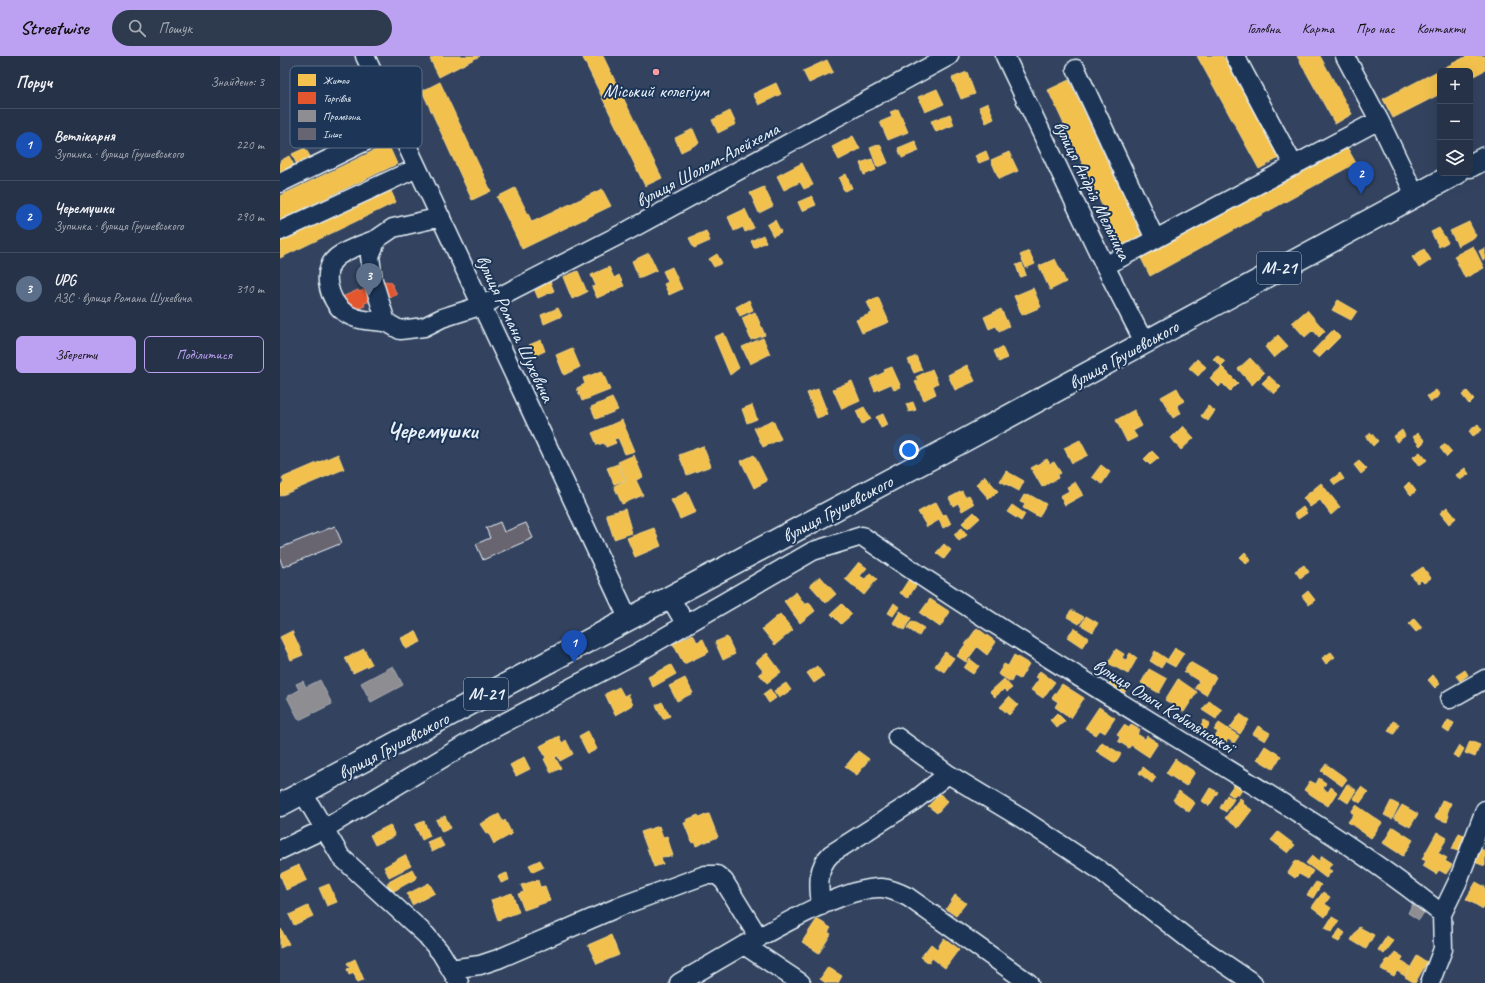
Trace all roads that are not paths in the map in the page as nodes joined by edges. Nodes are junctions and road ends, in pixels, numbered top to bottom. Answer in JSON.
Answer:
{"nodes":[{"id":1,"x":365,"y":56,"type":"edge"},
{"id":2,"x":949,"y":56,"type":"edge"},
{"id":3,"x":1005,"y":56,"type":"edge"},
{"id":4,"x":1235,"y":56,"type":"edge"},
{"id":5,"x":1345,"y":56,"type":"edge"},
{"id":6,"x":370,"y":66,"type":"edge"},
{"id":7,"x":1076,"y":69,"type":"dead end"},
{"id":8,"x":1379,"y":120,"type":"junction"},
{"id":9,"x":352,"y":148,"type":"edge"},
{"id":10,"x":409,"y":148,"type":"edge"},
{"id":11,"x":1485,"y":158,"type":"edge"},
{"id":12,"x":1473,"y":164,"type":"edge"},
{"id":13,"x":1294,"y":166,"type":"junction"},
{"id":14,"x":417,"y":168,"type":"junction"},
{"id":15,"x":1451,"y":176,"type":"edge"},
{"id":16,"x":280,"y":183,"type":"edge"},
{"id":17,"x":1414,"y":195,"type":"junction"},
{"id":18,"x":441,"y":217,"type":"junction"},
{"id":19,"x":280,"y":231,"type":"edge"},
{"id":20,"x":1155,"y":239,"type":"junction"},
{"id":21,"x":377,"y":240,"type":"junction"},
{"id":22,"x":1105,"y":266,"type":"junction"},
{"id":23,"x":483,"y":305,"type":"junction"},
{"id":24,"x":386,"y":322,"type":"junction"},
{"id":25,"x":1144,"y":342,"type":"junction"},
{"id":26,"x":670,"y":597,"type":"junction"},
{"id":27,"x":628,"y":618,"type":"junction"},
{"id":28,"x":686,"y":625,"type":"junction"},
{"id":29,"x":1485,"y":679,"type":"edge"},
{"id":30,"x":1450,"y":699,"type":"dead end"},
{"id":31,"x":897,"y":737,"type":"dead end"},
{"id":32,"x":948,"y":774,"type":"junction"},
{"id":33,"x":304,"y":793,"type":"junction"},
{"id":34,"x":280,"y":805,"type":"edge"},
{"id":35,"x":1485,"y":810,"type":"edge"},
{"id":36,"x":324,"y":829,"type":"junction"},
{"id":37,"x":280,"y":850,"type":"edge"},
{"id":38,"x":821,"y":906,"type":"junction"},
{"id":39,"x":1442,"y":914,"type":"junction"},
{"id":40,"x":752,"y":942,"type":"junction"},
{"id":41,"x":454,"y":976,"type":"edge"},
{"id":42,"x":679,"y":983,"type":"edge"},
{"id":43,"x":802,"y":983,"type":"edge"},
{"id":44,"x":1029,"y":983,"type":"edge"},
{"id":45,"x":1253,"y":983,"type":"edge"},
{"id":46,"x":1430,"y":983,"type":"edge"}],
"edges":[{"from":1,"to":6,"type":"street","name":"вулиця Романа Шухевича"},
{"from":2,"to":23,"type":"street","name":"вулиця Шолом-Алейхема"},
{"from":3,"to":22,"type":"street","name":"вулиця Андрія Мельника"},
{"from":4,"to":13,"type":"street"},
{"from":5,"to":8,"type":"street"},
{"from":7,"to":20,"type":"street"},
{"from":8,"to":13,"type":"street"},
{"from":8,"to":17,"type":"street"},
{"from":9,"to":16,"type":"street"},
{"from":10,"to":14,"type":"street","name":"вулиця Романа Шухевича"},
{"from":11,"to":12,"type":"highway"},
{"from":13,"to":20,"type":"street"},
{"from":14,"to":18,"type":"street","name":"вулиця Романа Шухевича"},
{"from":14,"to":19,"type":"street"},
{"from":15,"to":17,"type":"highway","name":"вулиця Грушевського","number":"М-21"},
{"from":17,"to":25,"type":"highway","name":"вулиця Грушевського","number":"М-21"},
{"from":18,"to":21,"type":"street"},
{"from":18,"to":23,"type":"street","name":"вулиця Романа Шухевича"},
{"from":20,"to":22,"type":"street"},
{"from":21,"to":24,"type":"street"},
{"from":21,"to":24,"type":"street"},
{"from":22,"to":25,"type":"street","name":"вулиця Андрія Мельника"},
{"from":23,"to":24,"type":"street","name":"вулиця Шолом-Алейхема"},
{"from":23,"to":27,"type":"street","name":"вулиця Романа Шухевича"},
{"from":25,"to":26,"type":"highway","name":"вулиця Грушевського","number":"М-21"},
{"from":26,"to":27,"type":"highway","name":"вулиця Грушевського","number":"М-21"},
{"from":26,"to":28,"type":"street"},
{"from":27,"to":33,"type":"highway","name":"вулиця Грушевського","number":"М-21"},
{"from":28,"to":36,"type":"street"},
{"from":28,"to":39,"type":"street","name":"вулиця Ольги Кобилянської"},
{"from":29,"to":30,"type":"street"},
{"from":31,"to":32,"type":"street"},
{"from":32,"to":38,"type":"street"},
{"from":32,"to":45,"type":"street"},
{"from":33,"to":34,"type":"highway","name":"вулиця Грушевського","number":"М-21"},
{"from":33,"to":36,"type":"street"},
{"from":35,"to":39,"type":"street"},
{"from":36,"to":37,"type":"street"},
{"from":36,"to":41,"type":"street"},
{"from":38,"to":40,"type":"street"},
{"from":38,"to":44,"type":"street"},
{"from":39,"to":46,"type":"street"},
{"from":40,"to":41,"type":"street"},
{"from":40,"to":42,"type":"street"},
{"from":40,"to":43,"type":"street"}]}
